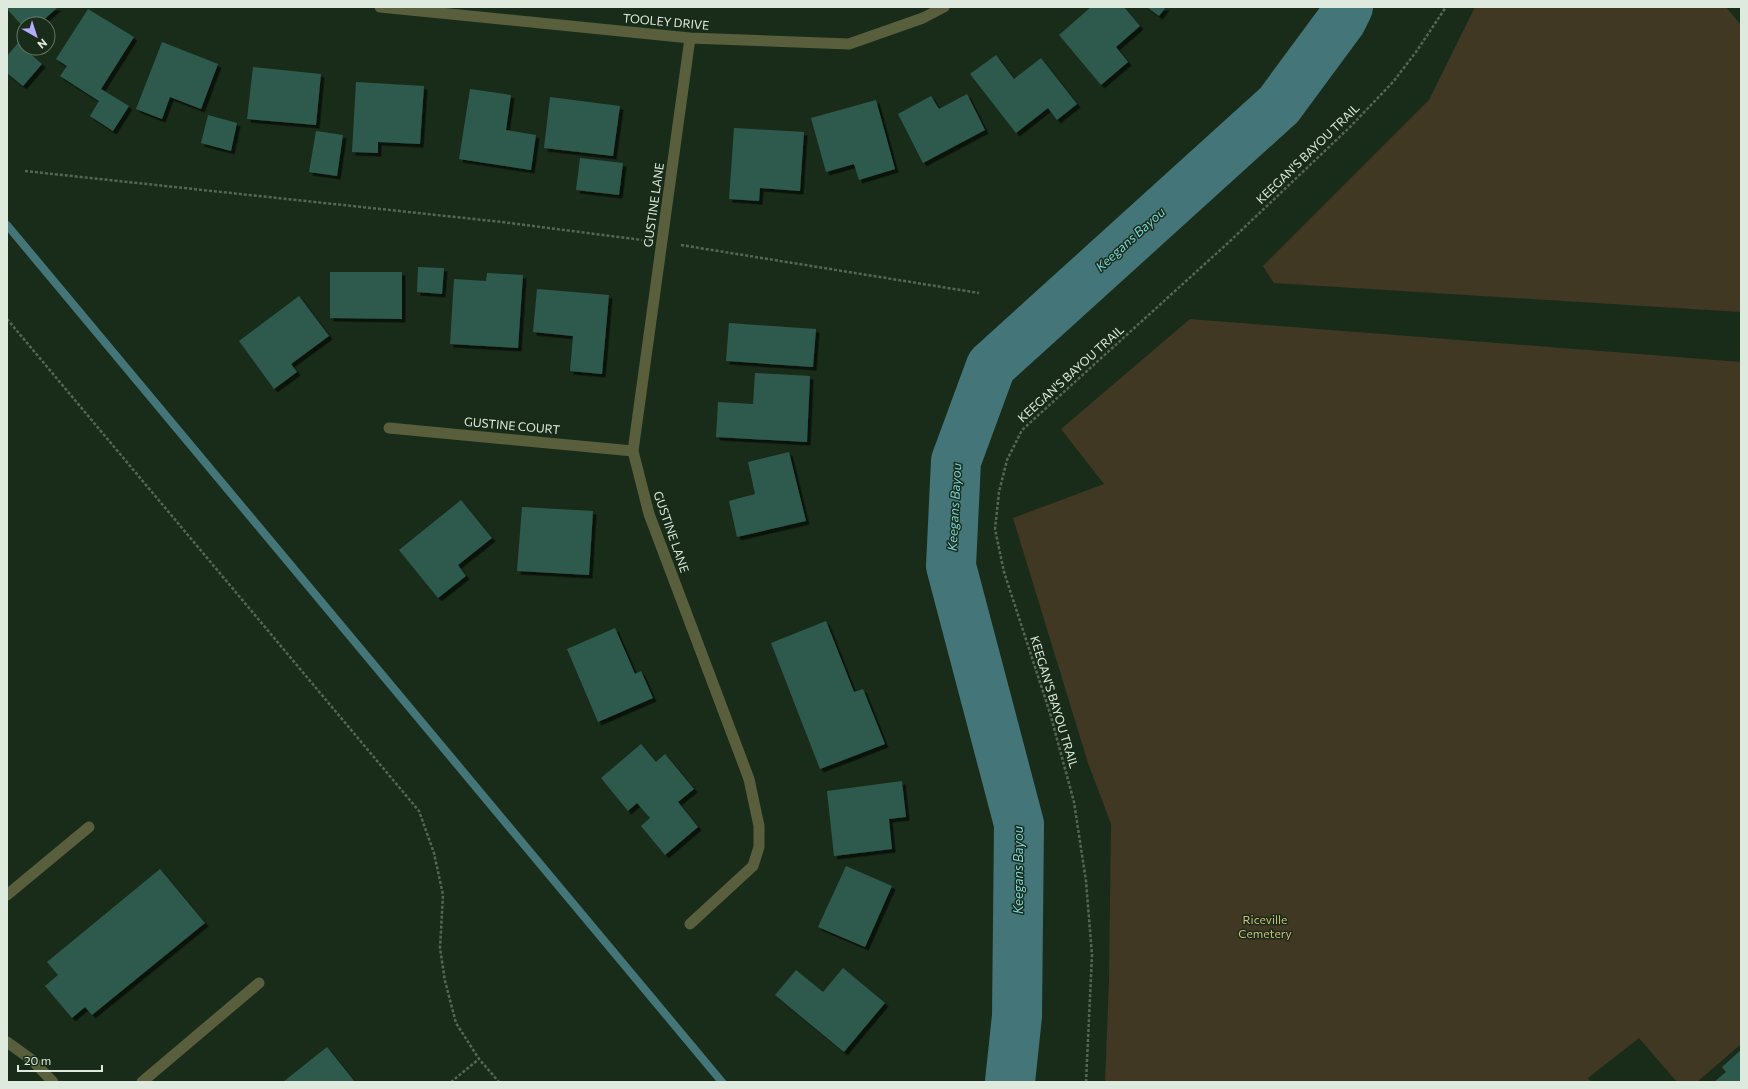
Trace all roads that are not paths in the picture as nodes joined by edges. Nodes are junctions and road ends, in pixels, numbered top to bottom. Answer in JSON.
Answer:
{"nodes":[{"id":1,"x":380,"y":7,"type":"edge"},
{"id":2,"x":944,"y":7,"type":"edge"},
{"id":3,"x":690,"y":38,"type":"junction"},
{"id":4,"x":389,"y":428,"type":"dead end"},
{"id":5,"x":633,"y":451,"type":"junction"},
{"id":6,"x":89,"y":827,"type":"dead end"},
{"id":7,"x":7,"y":895,"type":"edge"},
{"id":8,"x":690,"y":924,"type":"dead end"},
{"id":9,"x":259,"y":983,"type":"dead end"},
{"id":10,"x":7,"y":1042,"type":"edge"},
{"id":11,"x":53,"y":1082,"type":"edge"},
{"id":12,"x":142,"y":1082,"type":"edge"}],
"edges":[{"from":1,"to":3,"type":"street","name":"TOOLEY DRIVE"},
{"from":2,"to":3,"type":"street","name":"TOOLEY DRIVE"},
{"from":3,"to":5,"type":"street","name":"GUSTINE LANE"},
{"from":4,"to":5,"type":"street","name":"GUSTINE COURT"},
{"from":5,"to":8,"type":"street","name":"GUSTINE LANE"},
{"from":6,"to":7,"type":"street"},
{"from":9,"to":12,"type":"street"},
{"from":10,"to":11,"type":"street"}]}
